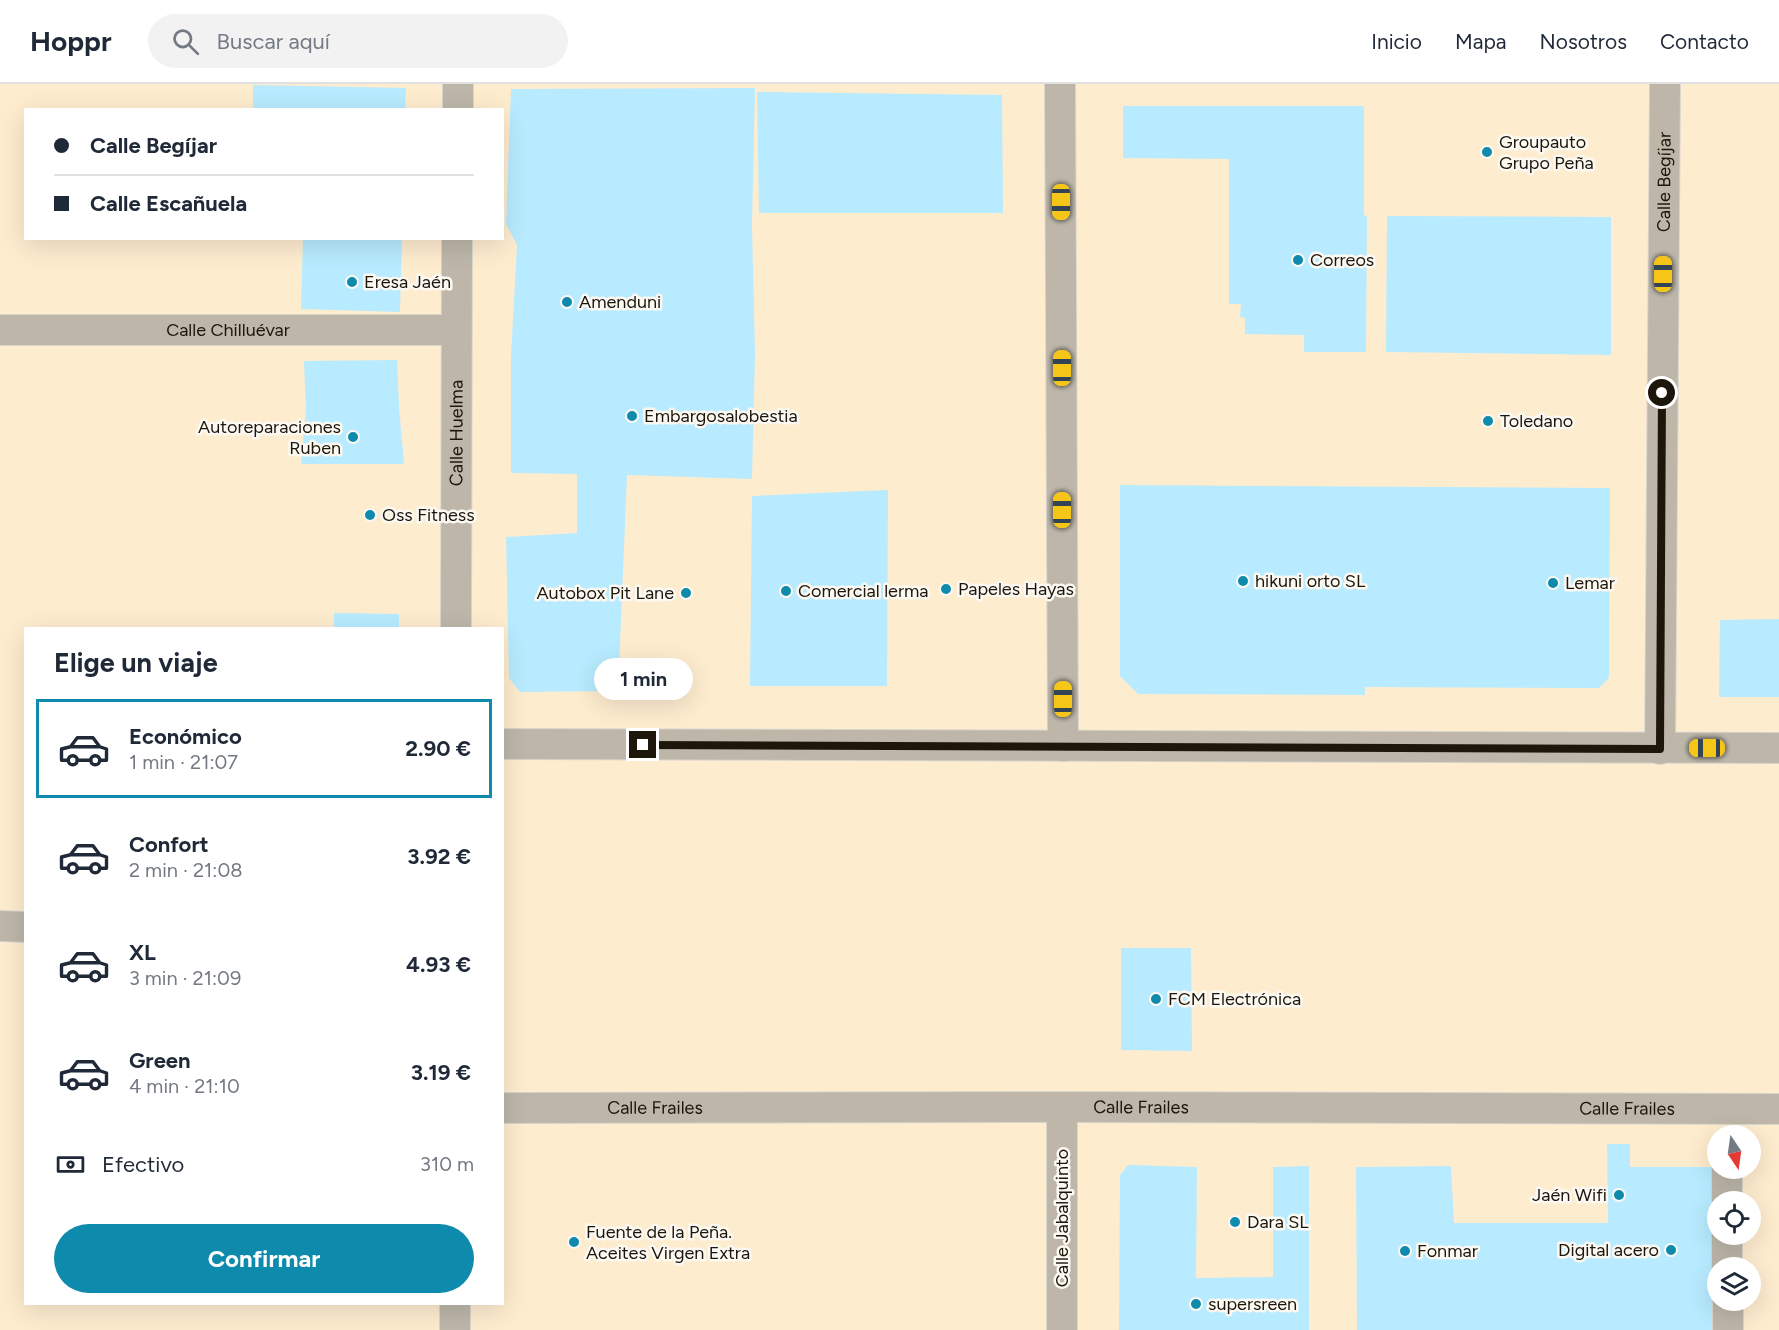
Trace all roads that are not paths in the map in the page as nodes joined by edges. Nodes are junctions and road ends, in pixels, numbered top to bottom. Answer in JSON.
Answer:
{"nodes":[{"id":1,"x":458,"y":84,"type":"edge"},
{"id":2,"x":1060,"y":84,"type":"edge"},
{"id":3,"x":1665,"y":84,"type":"edge"},
{"id":4,"x":458,"y":108,"type":"edge"},
{"id":5,"x":457,"y":240,"type":"edge"},
{"id":6,"x":0,"y":330,"type":"edge"},
{"id":7,"x":456,"y":330,"type":"junction"},
{"id":8,"x":456,"y":627,"type":"edge"},
{"id":9,"x":504,"y":744,"type":"edge"},
{"id":10,"x":1063,"y":746,"type":"junction"},
{"id":11,"x":1779,"y":748,"type":"edge"},
{"id":12,"x":1660,"y":749,"type":"junction"},
{"id":13,"x":0,"y":927,"type":"edge"},
{"id":14,"x":24,"y":927,"type":"edge"},
{"id":15,"x":1062,"y":1107,"type":"junction"},
{"id":16,"x":504,"y":1108,"type":"edge"},
{"id":17,"x":1779,"y":1109,"type":"edge"},
{"id":18,"x":1726,"y":1122,"type":"edge"},
{"id":19,"x":455,"y":1305,"type":"edge"},
{"id":20,"x":1728,"y":1311,"type":"edge"},
{"id":21,"x":455,"y":1330,"type":"edge"},
{"id":22,"x":1062,"y":1330,"type":"edge"},
{"id":23,"x":1728,"y":1330,"type":"edge"}],
"edges":[{"from":1,"to":4,"type":"street"},
{"from":2,"to":10,"type":"street"},
{"from":3,"to":12,"type":"street","name":"Calle Begíjar"},
{"from":5,"to":7,"type":"street","name":"Calle Huelma"},
{"from":6,"to":7,"type":"street","name":"Calle Chilluévar"},
{"from":7,"to":8,"type":"street","name":"Calle Huelma"},
{"from":9,"to":10,"type":"street"},
{"from":10,"to":12,"type":"street"},
{"from":11,"to":12,"type":"street"},
{"from":13,"to":14,"type":"street"},
{"from":15,"to":16,"type":"street","name":"Calle Frailes"},
{"from":15,"to":18,"type":"street","name":"Calle Frailes"},
{"from":15,"to":22,"type":"street","name":"Calle Jabalquinto"},
{"from":17,"to":18,"type":"street","name":"Calle Frailes"},
{"from":19,"to":21,"type":"street"},
{"from":20,"to":23,"type":"street"}]}
